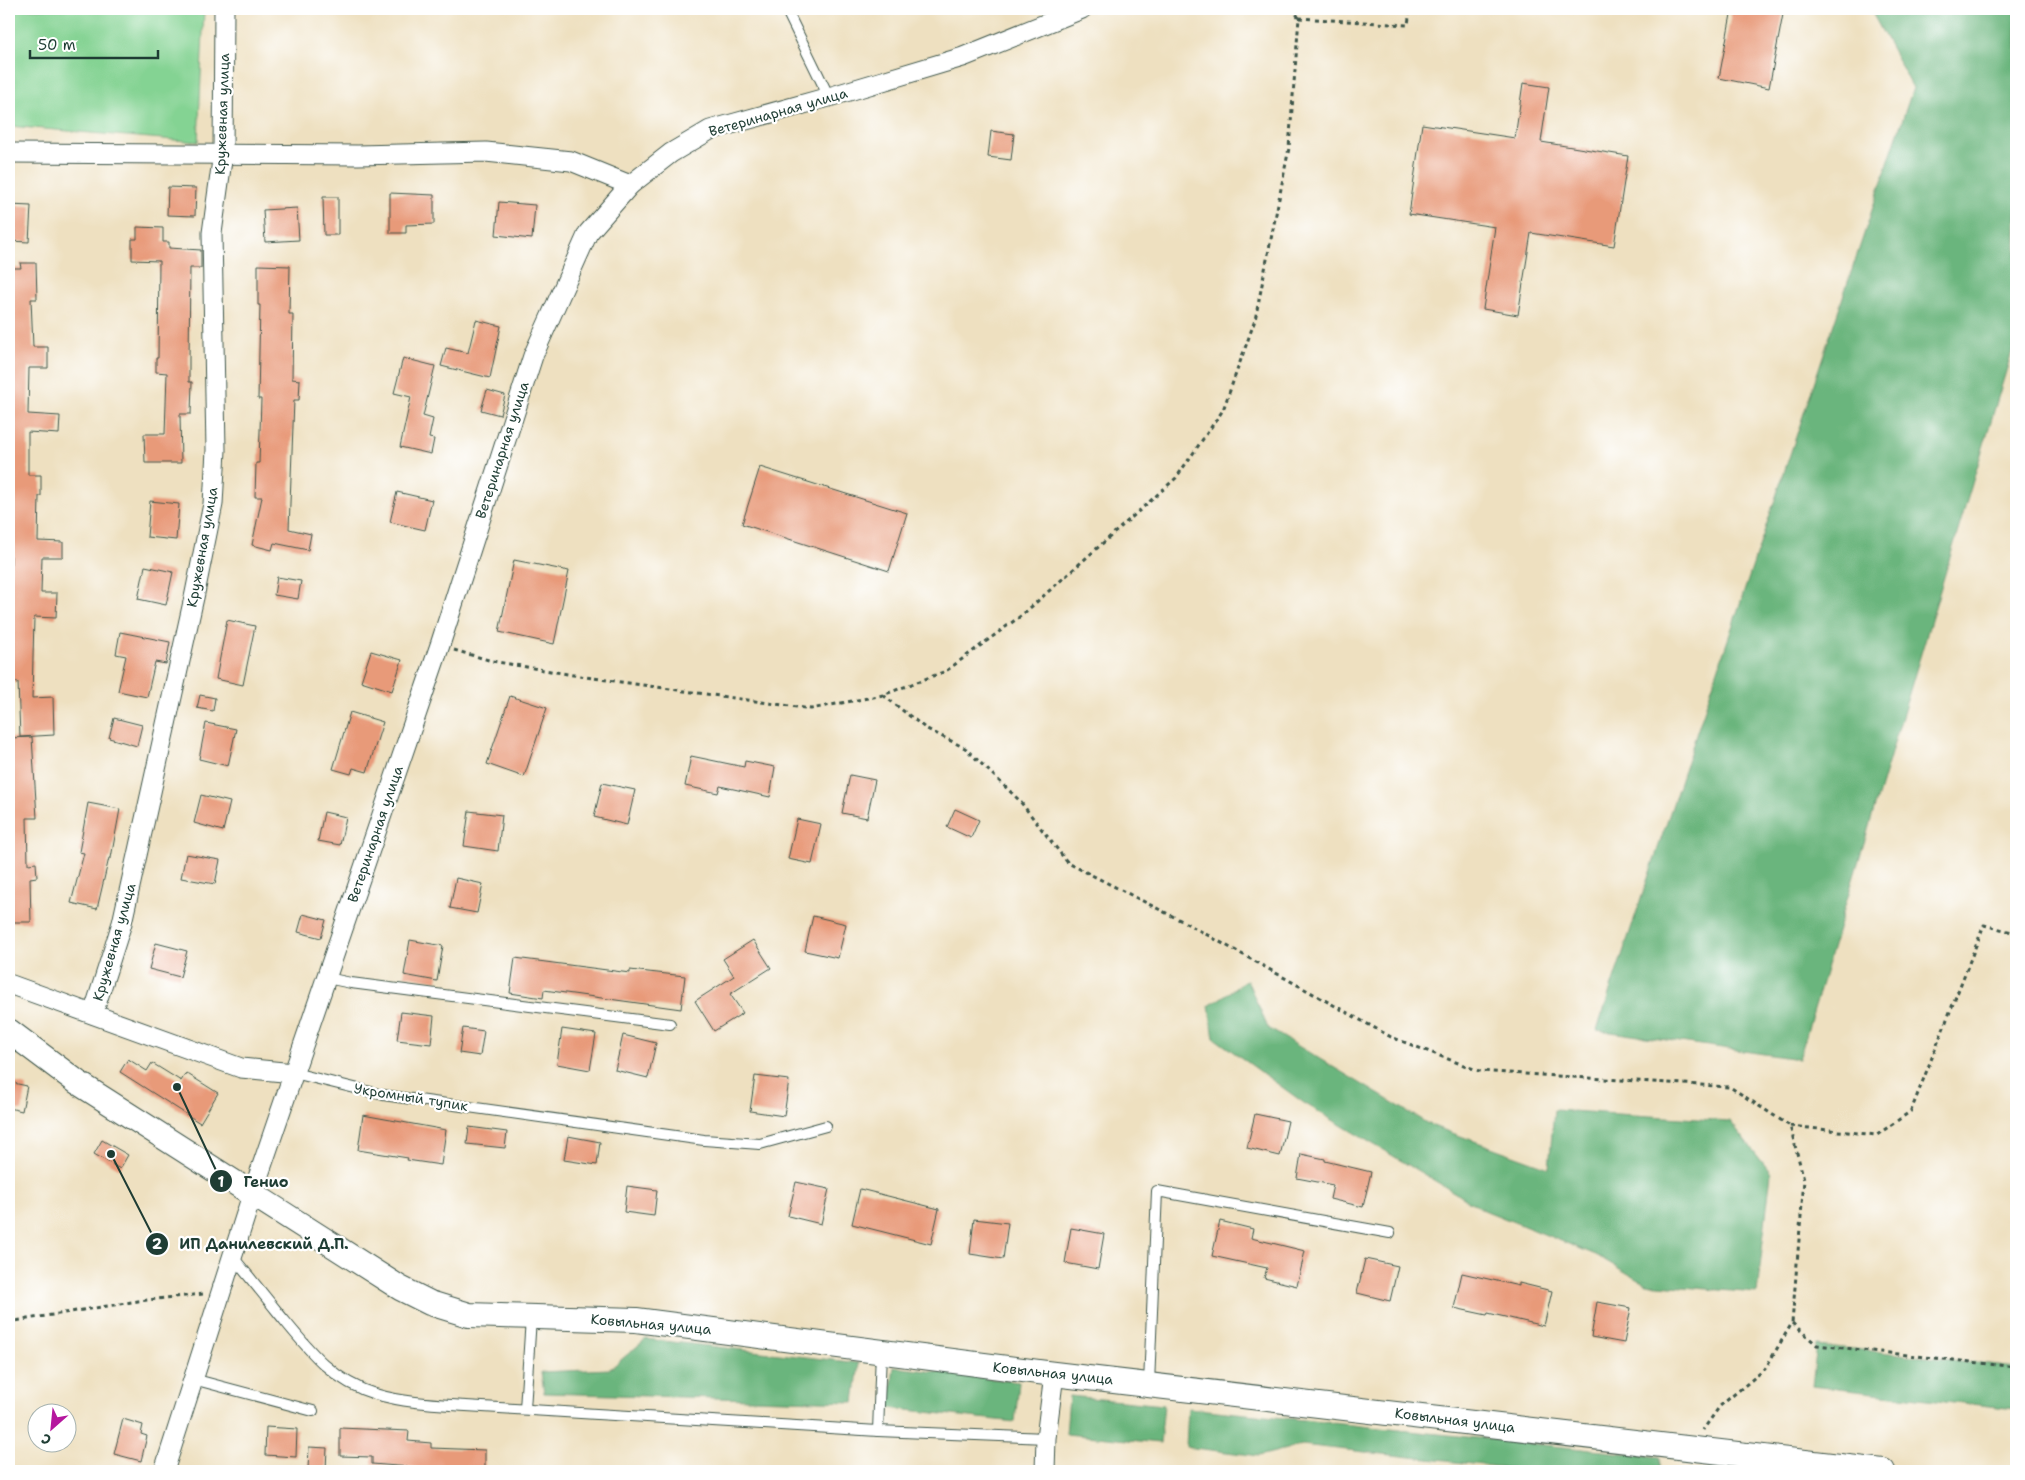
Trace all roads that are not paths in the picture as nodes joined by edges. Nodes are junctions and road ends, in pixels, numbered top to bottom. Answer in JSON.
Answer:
{"nodes":[{"id":1,"x":224,"y":9,"type":"edge"},
{"id":2,"x":786,"y":9,"type":"edge"},
{"id":3,"x":1082,"y":9,"type":"edge"},
{"id":4,"x":829,"y":97,"type":"junction"},
{"id":5,"x":9,"y":153,"type":"edge"},
{"id":6,"x":223,"y":153,"type":"junction"},
{"id":7,"x":630,"y":185,"type":"junction"},
{"id":8,"x":327,"y":978,"type":"junction"},
{"id":9,"x":9,"y":984,"type":"edge"},
{"id":10,"x":93,"y":1014,"type":"junction"},
{"id":11,"x":670,"y":1024,"type":"dead end"},
{"id":12,"x":9,"y":1031,"type":"edge"},
{"id":13,"x":294,"y":1073,"type":"junction"},
{"id":14,"x":826,"y":1126,"type":"dead end"},
{"id":15,"x":252,"y":1195,"type":"junction"},
{"id":16,"x":1390,"y":1234,"type":"dead end"},
{"id":17,"x":232,"y":1256,"type":"junction"},
{"id":18,"x":531,"y":1318,"type":"junction"},
{"id":19,"x":881,"y":1352,"type":"junction"},
{"id":20,"x":1054,"y":1374,"type":"junction"},
{"id":21,"x":193,"y":1379,"type":"junction"},
{"id":22,"x":1149,"y":1384,"type":"junction"},
{"id":23,"x":525,"y":1410,"type":"junction"},
{"id":24,"x":313,"y":1411,"type":"dead end"},
{"id":25,"x":878,"y":1431,"type":"junction"},
{"id":26,"x":1046,"y":1438,"type":"junction"},
{"id":27,"x":164,"y":1471,"type":"edge"},
{"id":28,"x":1045,"y":1471,"type":"edge"},
{"id":29,"x":1883,"y":1471,"type":"edge"}],
"edges":[{"from":1,"to":6,"type":"street","name":"Кружевная улица"},
{"from":2,"to":4,"type":"lane"},
{"from":3,"to":4,"type":"street","name":"Ветеринарная улица"},
{"from":4,"to":7,"type":"street","name":"Ветеринарная улица"},
{"from":5,"to":6,"type":"street"},
{"from":6,"to":7,"type":"street"},
{"from":6,"to":10,"type":"street","name":"Кружевная улица"},
{"from":7,"to":8,"type":"street","name":"Ветеринарная улица"},
{"from":8,"to":11,"type":"lane"},
{"from":8,"to":13,"type":"street","name":"Ветеринарная улица"},
{"from":9,"to":10,"type":"street","name":"Укромный тупик"},
{"from":10,"to":13,"type":"street","name":"Укромный тупик"},
{"from":12,"to":15,"type":"street","name":"Ковыльная улица"},
{"from":13,"to":14,"type":"lane","name":"Укромный тупик"},
{"from":13,"to":15,"type":"street","name":"Ветеринарная улица"},
{"from":15,"to":17,"type":"street","name":"Ветеринарная улица"},
{"from":15,"to":18,"type":"street","name":"Ковыльная улица"},
{"from":16,"to":22,"type":"lane"},
{"from":17,"to":21,"type":"street","name":"Ветеринарная улица"},
{"from":17,"to":23,"type":"lane"},
{"from":18,"to":19,"type":"street","name":"Ковыльная улица"},
{"from":18,"to":23,"type":"lane"},
{"from":19,"to":20,"type":"street","name":"Ковыльная улица"},
{"from":19,"to":25,"type":"lane"},
{"from":20,"to":22,"type":"street","name":"Ковыльная улица"},
{"from":20,"to":26,"type":"street"},
{"from":21,"to":24,"type":"lane"},
{"from":21,"to":27,"type":"street","name":"Ветеринарная улица"},
{"from":22,"to":29,"type":"street","name":"Ковыльная улица"},
{"from":23,"to":25,"type":"lane"},
{"from":25,"to":26,"type":"lane"},
{"from":26,"to":28,"type":"street"}]}
